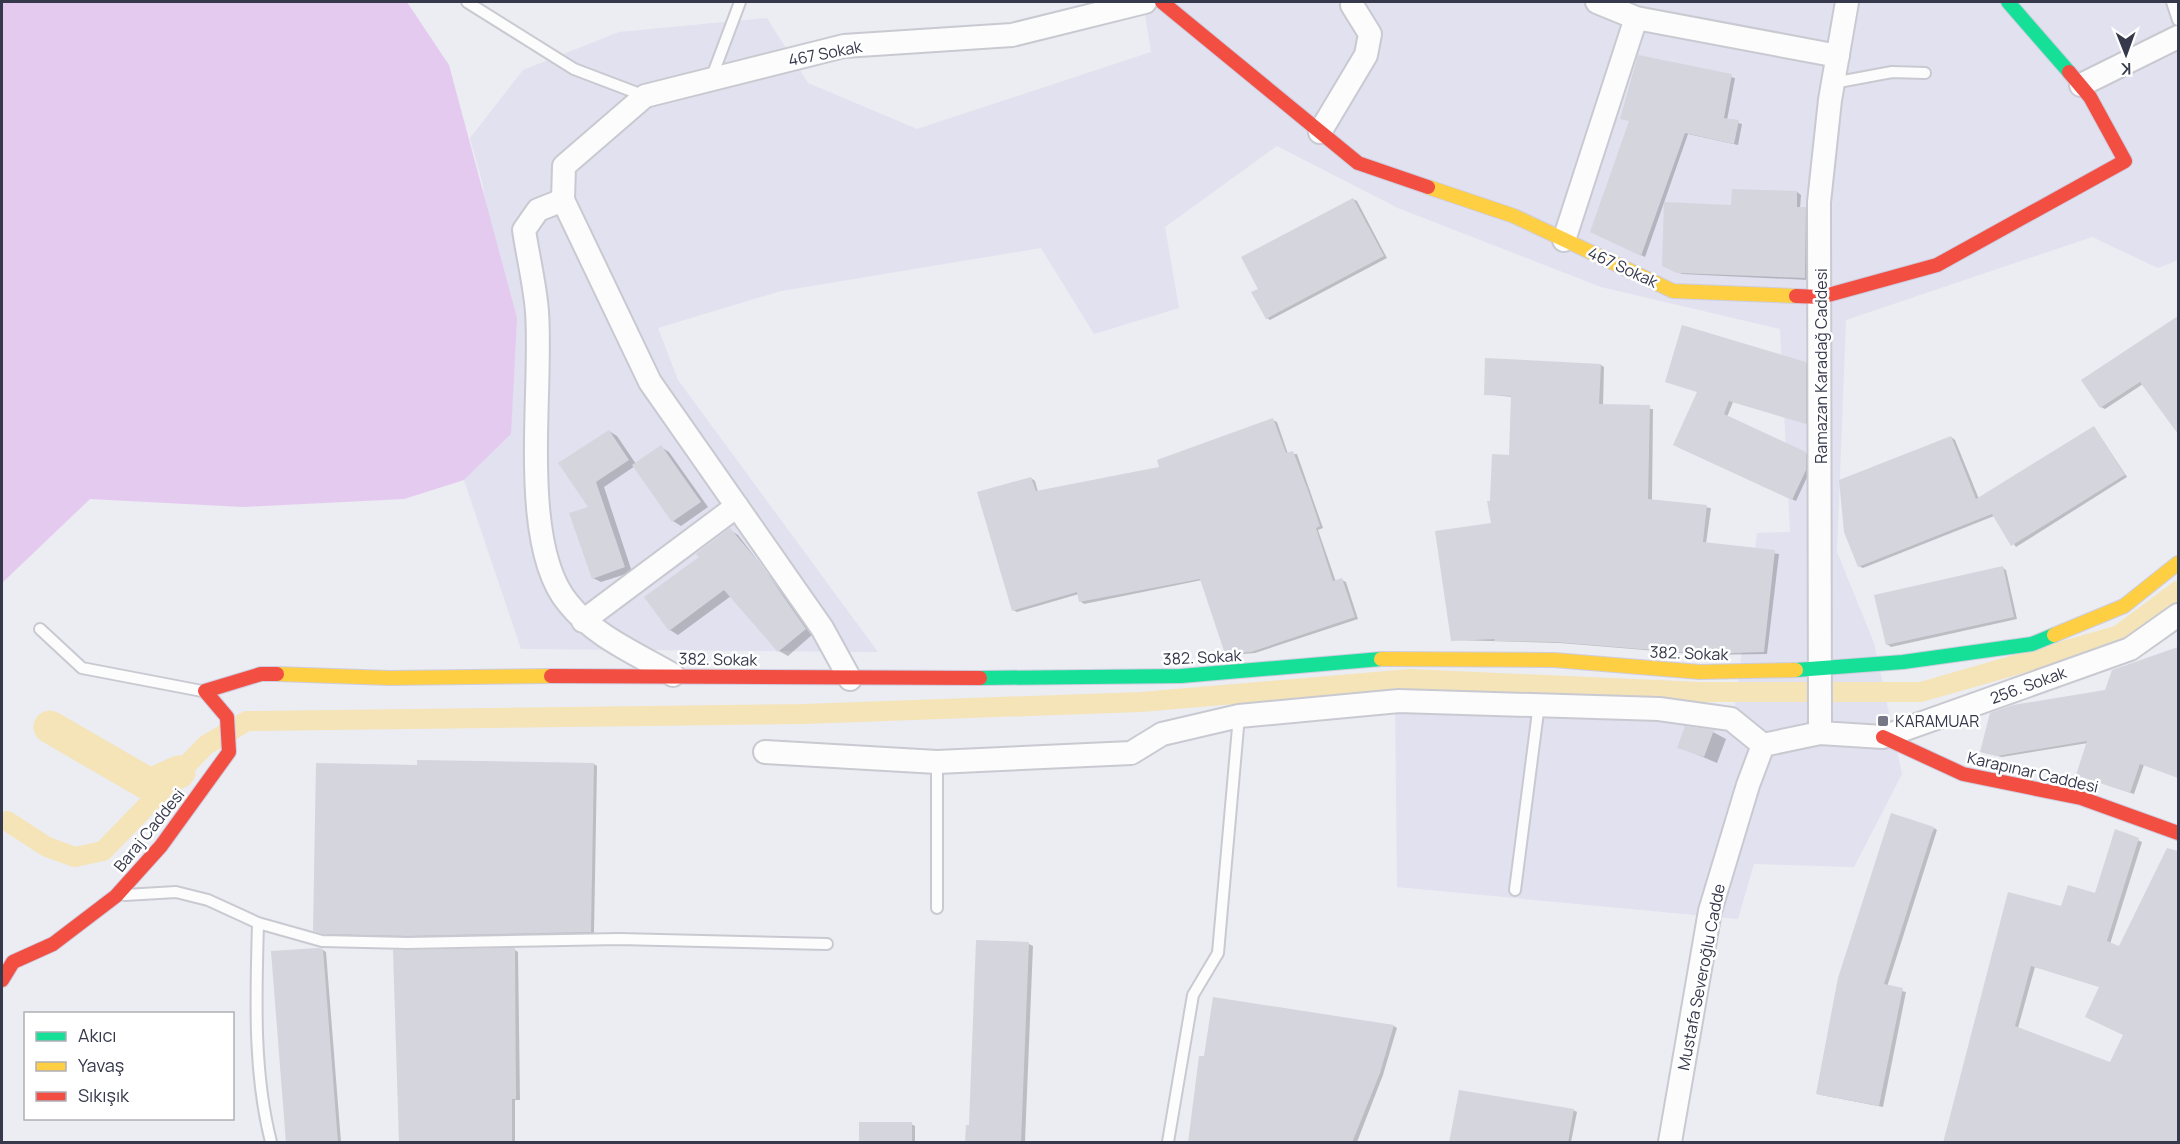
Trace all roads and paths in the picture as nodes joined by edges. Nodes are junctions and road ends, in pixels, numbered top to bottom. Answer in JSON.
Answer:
{"nodes":[{"id":1,"x":467,"y":2,"type":"edge"},
{"id":2,"x":740,"y":2,"type":"edge"},
{"id":3,"x":1145,"y":2,"type":"edge"},
{"id":4,"x":1162,"y":2,"type":"edge"},
{"id":5,"x":1597,"y":2,"type":"edge"},
{"id":6,"x":1847,"y":2,"type":"edge"},
{"id":7,"x":2008,"y":2,"type":"edge"},
{"id":8,"x":2172,"y":2,"type":"edge"},
{"id":9,"x":1352,"y":5,"type":"dead end"},
{"id":10,"x":1636,"y":18,"type":"junction"},
{"id":11,"x":2178,"y":20,"type":"edge"},
{"id":12,"x":2178,"y":37,"type":"edge"},
{"id":13,"x":1838,"y":56,"type":"junction"},
{"id":14,"x":1925,"y":72,"type":"dead end"},
{"id":15,"x":711,"y":79,"type":"junction"},
{"id":16,"x":1833,"y":83,"type":"junction"},
{"id":17,"x":2081,"y":85,"type":"junction"},
{"id":18,"x":645,"y":96,"type":"junction"},
{"id":19,"x":1320,"y":132,"type":"junction"},
{"id":20,"x":563,"y":200,"type":"junction"},
{"id":21,"x":1564,"y":240,"type":"junction"},
{"id":22,"x":1821,"y":297,"type":"junction"},
{"id":23,"x":737,"y":506,"type":"junction"},
{"id":24,"x":2178,"y":562,"type":"edge"},
{"id":25,"x":2178,"y":615,"type":"edge"},
{"id":26,"x":584,"y":621,"type":"junction"},
{"id":27,"x":40,"y":629,"type":"dead end"},
{"id":28,"x":1821,"y":669,"type":"junction"},
{"id":29,"x":674,"y":675,"type":"junction"},
{"id":30,"x":850,"y":679,"type":"junction"},
{"id":31,"x":205,"y":692,"type":"junction"},
{"id":32,"x":1539,"y":704,"type":"junction"},
{"id":33,"x":1239,"y":716,"type":"junction"},
{"id":34,"x":1821,"y":722,"type":"junction"},
{"id":35,"x":1883,"y":737,"type":"junction"},
{"id":36,"x":1764,"y":745,"type":"junction"},
{"id":37,"x":765,"y":752,"type":"dead end"},
{"id":38,"x":937,"y":762,"type":"junction"},
{"id":39,"x":2178,"y":833,"type":"edge"},
{"id":40,"x":1515,"y":890,"type":"dead end"},
{"id":41,"x":116,"y":896,"type":"junction"},
{"id":42,"x":937,"y":909,"type":"dead end"},
{"id":43,"x":258,"y":923,"type":"junction"},
{"id":44,"x":827,"y":944,"type":"dead end"},
{"id":45,"x":2,"y":980,"type":"edge"},
{"id":46,"x":271,"y":1143,"type":"edge"},
{"id":47,"x":1168,"y":1143,"type":"edge"},
{"id":48,"x":1670,"y":1143,"type":"edge"}],
"edges":[{"from":1,"to":18,"type":"lane"},
{"from":2,"to":15,"type":"lane"},
{"from":3,"to":15,"type":"street","name":"467 Sokak"},
{"from":4,"to":19,"type":"street","name":"467 Sokak"},
{"from":5,"to":10,"type":"street"},
{"from":6,"to":13,"type":"street","name":"Ramazan Karadağ Caddesi"},
{"from":7,"to":17,"type":"street"},
{"from":8,"to":11,"type":"lane"},
{"from":9,"to":19,"type":"street"},
{"from":10,"to":13,"type":"street"},
{"from":10,"to":21,"type":"street"},
{"from":12,"to":17,"type":"street"},
{"from":13,"to":16,"type":"street","name":"Ramazan Karadağ Caddesi"},
{"from":14,"to":16,"type":"lane"},
{"from":15,"to":18,"type":"street","name":"467 Sokak"},
{"from":16,"to":22,"type":"street","name":"Ramazan Karadağ Caddesi"},
{"from":17,"to":22,"type":"street","name":"467 Sokak"},
{"from":18,"to":20,"type":"street","name":"467 Sokak"},
{"from":19,"to":21,"type":"street","name":"467 Sokak"},
{"from":20,"to":23,"type":"street"},
{"from":20,"to":26,"type":"street"},
{"from":21,"to":22,"type":"street","name":"467 Sokak"},
{"from":22,"to":28,"type":"street","name":"Ramazan Karadağ Caddesi"},
{"from":23,"to":26,"type":"street"},
{"from":23,"to":30,"type":"street"},
{"from":24,"to":28,"type":"street","name":"382. Sokak"},
{"from":25,"to":35,"type":"street","name":"256. Sokak"},
{"from":26,"to":29,"type":"street"},
{"from":27,"to":31,"type":"lane"},
{"from":28,"to":30,"type":"street","name":"382. Sokak"},
{"from":28,"to":34,"type":"street","name":"Ramazan Karadağ Caddesi"},
{"from":29,"to":30,"type":"street","name":"382. Sokak"},
{"from":29,"to":31,"type":"street","name":"382. Sokak"},
{"from":31,"to":41,"type":"street","name":"Baraj Caddesi"},
{"from":32,"to":33,"type":"street"},
{"from":32,"to":36,"type":"street"},
{"from":32,"to":40,"type":"lane"},
{"from":33,"to":38,"type":"street"},
{"from":33,"to":47,"type":"lane"},
{"from":34,"to":35,"type":"street","name":"256. Sokak"},
{"from":34,"to":36,"type":"street","name":"256. Sokak"},
{"from":35,"to":39,"type":"street","name":"Karapınar Caddesi"},
{"from":36,"to":48,"type":"street","name":"Mustafa Severoğlu Cadde"},
{"from":37,"to":38,"type":"street"},
{"from":38,"to":42,"type":"lane"},
{"from":41,"to":43,"type":"lane"},
{"from":41,"to":45,"type":"street","name":"Baraj Caddesi"},
{"from":43,"to":44,"type":"lane"},
{"from":43,"to":46,"type":"lane"}]}
